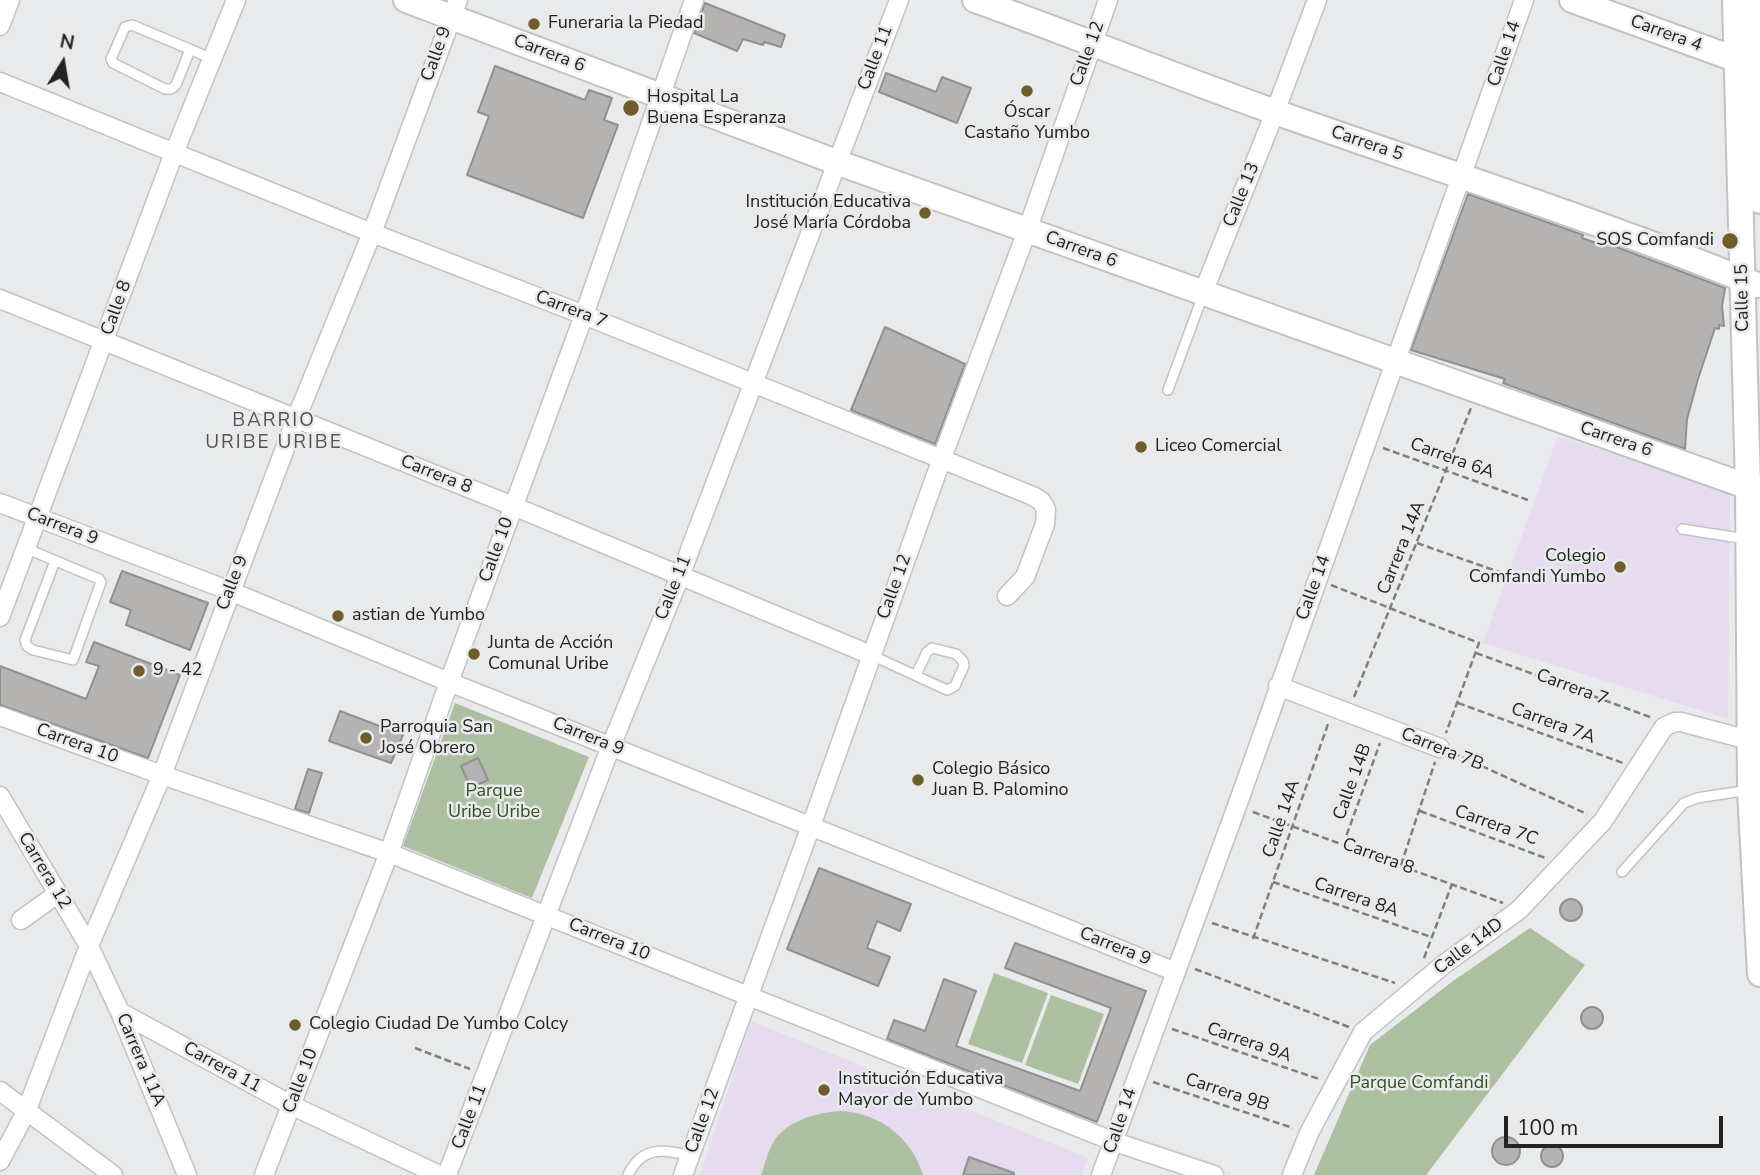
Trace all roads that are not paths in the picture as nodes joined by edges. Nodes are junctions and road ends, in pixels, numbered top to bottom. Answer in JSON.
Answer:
{"nodes":[{"id":1,"x":10,"y":0,"type":"edge"},
{"id":2,"x":236,"y":0,"type":"edge"},
{"id":3,"x":406,"y":0,"type":"edge"},
{"id":4,"x":694,"y":0,"type":"edge"},
{"id":5,"x":899,"y":0,"type":"edge"},
{"id":6,"x":975,"y":0,"type":"edge"},
{"id":7,"x":1108,"y":0,"type":"edge"},
{"id":8,"x":1317,"y":0,"type":"edge"},
{"id":9,"x":1524,"y":0,"type":"edge"},
{"id":10,"x":1572,"y":0,"type":"edge"},
{"id":11,"x":1735,"y":0,"type":"edge"},
{"id":12,"x":1753,"y":0,"type":"edge"},
{"id":13,"x":1598,"y":5,"type":"edge"},
{"id":14,"x":454,"y":8,"type":"edge"},
{"id":15,"x":0,"y":26,"type":"edge"},
{"id":16,"x":1092,"y":42,"type":"junction"},
{"id":17,"x":190,"y":50,"type":"junction"},
{"id":18,"x":213,"y":59,"type":"junction"},
{"id":19,"x":1750,"y":64,"type":"edge"},
{"id":20,"x":0,"y":82,"type":"edge"},
{"id":21,"x":660,"y":96,"type":"junction"},
{"id":22,"x":1275,"y":112,"type":"junction"},
{"id":23,"x":174,"y":153,"type":"junction"},
{"id":24,"x":836,"y":162,"type":"junction"},
{"id":25,"x":1463,"y":177,"type":"junction"},
{"id":26,"x":1760,"y":201,"type":"edge"},
{"id":27,"x":1027,"y":230,"type":"junction"},
{"id":28,"x":372,"y":233,"type":"junction"},
{"id":29,"x":1751,"y":283,"type":"edge"},
{"id":30,"x":1203,"y":293,"type":"junction"},
{"id":31,"x":0,"y":299,"type":"edge"},
{"id":32,"x":584,"y":315,"type":"junction"},
{"id":33,"x":105,"y":341,"type":"junction"},
{"id":34,"x":1395,"y":361,"type":"junction"},
{"id":35,"x":752,"y":383,"type":"junction"},
{"id":36,"x":1168,"y":390,"type":"dead end"},
{"id":37,"x":296,"y":419,"type":"junction"},
{"id":38,"x":942,"y":458,"type":"junction"},
{"id":39,"x":1754,"y":488,"type":"edge"},
{"id":40,"x":0,"y":503,"type":"edge"},
{"id":41,"x":513,"y":506,"type":"junction"},
{"id":42,"x":37,"y":517,"type":"junction"},
{"id":43,"x":1682,"y":529,"type":"dead end"},
{"id":44,"x":1748,"y":539,"type":"junction"},
{"id":45,"x":25,"y":548,"type":"junction"},
{"id":46,"x":55,"y":561,"type":"junction"},
{"id":47,"x":680,"y":576,"type":"junction"},
{"id":48,"x":230,"y":591,"type":"junction"},
{"id":49,"x":1007,"y":596,"type":"dead end"},
{"id":50,"x":0,"y":617,"type":"edge"},
{"id":51,"x":871,"y":654,"type":"junction"},
{"id":52,"x":916,"y":675,"type":"junction"},
{"id":53,"x":449,"y":682,"type":"junction"},
{"id":54,"x":1278,"y":686,"type":"junction"},
{"id":55,"x":0,"y":716,"type":"edge"},
{"id":56,"x":1755,"y":742,"type":"edge"},
{"id":57,"x":611,"y":746,"type":"junction"},
{"id":58,"x":1440,"y":748,"type":"road end"},
{"id":59,"x":162,"y":775,"type":"junction"},
{"id":60,"x":1755,"y":791,"type":"edge"},
{"id":61,"x":0,"y":796,"type":"edge"},
{"id":62,"x":811,"y":826,"type":"junction"},
{"id":63,"x":389,"y":853,"type":"junction"},
{"id":64,"x":1622,"y":872,"type":"dead end"},
{"id":65,"x":57,"y":894,"type":"junction"},
{"id":66,"x":545,"y":914,"type":"junction"},
{"id":67,"x":21,"y":920,"type":"dead end"},
{"id":68,"x":89,"y":946,"type":"junction"},
{"id":69,"x":1177,"y":967,"type":"junction"},
{"id":70,"x":1760,"y":974,"type":"edge"},
{"id":71,"x":748,"y":995,"type":"junction"},
{"id":72,"x":120,"y":1012,"type":"junction"},
{"id":73,"x":0,"y":1091,"type":"edge"},
{"id":74,"x":292,"y":1105,"type":"junction"},
{"id":75,"x":26,"y":1112,"type":"junction"},
{"id":76,"x":1115,"y":1142,"type":"junction"},
{"id":77,"x":690,"y":1156,"type":"junction"},
{"id":78,"x":0,"y":1161,"type":"edge"},
{"id":79,"x":113,"y":1175,"type":"edge"},
{"id":80,"x":187,"y":1175,"type":"edge"},
{"id":81,"x":264,"y":1175,"type":"edge"},
{"id":82,"x":439,"y":1175,"type":"edge"},
{"id":83,"x":447,"y":1175,"type":"edge"},
{"id":84,"x":628,"y":1175,"type":"edge"},
{"id":85,"x":683,"y":1175,"type":"edge"},
{"id":86,"x":1101,"y":1175,"type":"edge"},
{"id":87,"x":1214,"y":1175,"type":"edge"},
{"id":88,"x":1292,"y":1175,"type":"edge"}],
"edges":[{"from":1,"to":15,"type":"street"},
{"from":2,"to":18,"type":"street","name":"Calle 8"},
{"from":3,"to":14,"type":"main road","name":"Carrera 6"},
{"from":4,"to":21,"type":"street","name":"Calle 10"},
{"from":5,"to":24,"type":"street","name":"Calle 11"},
{"from":6,"to":16,"type":"main road","name":"Carrera 5"},
{"from":7,"to":16,"type":"street","name":"Calle 12"},
{"from":8,"to":22,"type":"street","name":"Calle 13"},
{"from":9,"to":25,"type":"street","name":"Calle 14"},
{"from":10,"to":13,"type":"main road","name":"Carrera 4"},
{"from":11,"to":19,"type":"main road","name":"Calle 15"},
{"from":12,"to":19,"type":"main road","name":"Calle 15"},
{"from":13,"to":19,"type":"main road","name":"Carrera 4"},
{"from":14,"to":21,"type":"main road","name":"Carrera 6"},
{"from":14,"to":28,"type":"street","name":"Calle 9"},
{"from":16,"to":22,"type":"main road","name":"Carrera 5"},
{"from":16,"to":27,"type":"street","name":"Calle 12"},
{"from":17,"to":17,"type":"lane"},
{"from":17,"to":18,"type":"lane"},
{"from":18,"to":23,"type":"street","name":"Calle 8"},
{"from":19,"to":26,"type":"main road","name":"Calle 15"},
{"from":19,"to":29,"type":"main road","name":"Calle 15"},
{"from":20,"to":23,"type":"street","name":"Carrera 7"},
{"from":21,"to":24,"type":"main road","name":"Carrera 6"},
{"from":21,"to":32,"type":"street","name":"Calle 10"},
{"from":22,"to":25,"type":"main road","name":"Carrera 5"},
{"from":22,"to":30,"type":"street","name":"Calle 13"},
{"from":23,"to":28,"type":"street","name":"Carrera 7"},
{"from":23,"to":33,"type":"street","name":"Calle 8"},
{"from":24,"to":27,"type":"main road","name":"Carrera 6"},
{"from":24,"to":35,"type":"street","name":"Calle 11"},
{"from":25,"to":29,"type":"main road","name":"Carrera 5"},
{"from":25,"to":34,"type":"street","name":"Calle 14"},
{"from":27,"to":30,"type":"main road","name":"Carrera 6"},
{"from":27,"to":38,"type":"street","name":"Calle 12"},
{"from":28,"to":32,"type":"street","name":"Carrera 7"},
{"from":28,"to":37,"type":"street","name":"Calle 9"},
{"from":29,"to":39,"type":"main road","name":"Calle 15"},
{"from":30,"to":34,"type":"main road","name":"Carrera 6"},
{"from":30,"to":36,"type":"lane","name":"Calle 13"},
{"from":31,"to":33,"type":"street","name":"Carrera 8"},
{"from":32,"to":35,"type":"street","name":"Carrera 7"},
{"from":32,"to":41,"type":"street","name":"Calle 10"},
{"from":33,"to":37,"type":"street","name":"Carrera 8"},
{"from":33,"to":42,"type":"street","name":"Calle 8"},
{"from":34,"to":39,"type":"main road","name":"Carrera 6"},
{"from":34,"to":54,"type":"street","name":"Calle 14"},
{"from":35,"to":38,"type":"street","name":"Carrera 7"},
{"from":35,"to":47,"type":"street","name":"Calle 11"},
{"from":37,"to":41,"type":"street","name":"Carrera 8"},
{"from":37,"to":48,"type":"street","name":"Calle 9"},
{"from":38,"to":49,"type":"street","name":"Carrera 7"},
{"from":38,"to":51,"type":"street","name":"Calle 12"},
{"from":39,"to":44,"type":"main road","name":"Calle 15"},
{"from":40,"to":42,"type":"street","name":"Carrera 9"},
{"from":41,"to":47,"type":"street","name":"Carrera 8"},
{"from":41,"to":53,"type":"street","name":"Calle 10"},
{"from":42,"to":45,"type":"street","name":"Calle 8"},
{"from":42,"to":48,"type":"street","name":"Carrera 9"},
{"from":43,"to":44,"type":"lane"},
{"from":44,"to":56,"type":"main road","name":"Calle 15"},
{"from":45,"to":46,"type":"lane"},
{"from":45,"to":50,"type":"street","name":"Calle 8"},
{"from":46,"to":46,"type":"lane"},
{"from":47,"to":51,"type":"street","name":"Carrera 8"},
{"from":47,"to":57,"type":"street","name":"Calle 11"},
{"from":48,"to":53,"type":"street","name":"Carrera 9"},
{"from":48,"to":59,"type":"street","name":"Calle 9"},
{"from":51,"to":52,"type":"lane"},
{"from":51,"to":62,"type":"street","name":"Calle 12"},
{"from":52,"to":52,"type":"lane"},
{"from":53,"to":57,"type":"street","name":"Carrera 9"},
{"from":53,"to":63,"type":"street","name":"Calle 10"},
{"from":54,"to":58,"type":"street","name":"Carrera 7B"},
{"from":54,"to":69,"type":"street","name":"Calle 14"},
{"from":55,"to":59,"type":"street","name":"Carrera 10"},
{"from":56,"to":60,"type":"main road","name":"Calle 15"},
{"from":56,"to":88,"type":"street","name":"Calle 14D"},
{"from":57,"to":62,"type":"street","name":"Carrera 9"},
{"from":57,"to":66,"type":"street","name":"Calle 11"},
{"from":59,"to":63,"type":"street","name":"Carrera 10"},
{"from":59,"to":68,"type":"street","name":"Calle 9"},
{"from":60,"to":64,"type":"lane"},
{"from":60,"to":70,"type":"main road","name":"Calle 15"},
{"from":61,"to":65,"type":"street","name":"Carrera 12"},
{"from":62,"to":69,"type":"street","name":"Carrera 9"},
{"from":62,"to":71,"type":"street","name":"Calle 12"},
{"from":63,"to":66,"type":"street","name":"Carrera 10"},
{"from":63,"to":74,"type":"street","name":"Calle 10"},
{"from":65,"to":67,"type":"street"},
{"from":65,"to":68,"type":"street","name":"Carrera 12"},
{"from":66,"to":71,"type":"street","name":"Carrera 10"},
{"from":66,"to":83,"type":"street","name":"Calle 11"},
{"from":68,"to":72,"type":"street","name":"Carrera 11A"},
{"from":68,"to":75,"type":"street","name":"Calle 9"},
{"from":69,"to":76,"type":"street","name":"Calle 14"},
{"from":71,"to":76,"type":"street","name":"Carrera 10"},
{"from":71,"to":77,"type":"street","name":"Calle 12"},
{"from":72,"to":74,"type":"street","name":"Carrera 11"},
{"from":72,"to":80,"type":"street","name":"Carrera 11A"},
{"from":73,"to":75,"type":"street"},
{"from":74,"to":81,"type":"street","name":"Calle 10"},
{"from":74,"to":82,"type":"street","name":"Carrera 11"},
{"from":75,"to":78,"type":"street","name":"Calle 9"},
{"from":75,"to":79,"type":"street"},
{"from":76,"to":86,"type":"street","name":"Calle 14"},
{"from":76,"to":87,"type":"street","name":"Carrera 10"},
{"from":77,"to":84,"type":"lane"},
{"from":77,"to":85,"type":"street","name":"Calle 12"}]}
